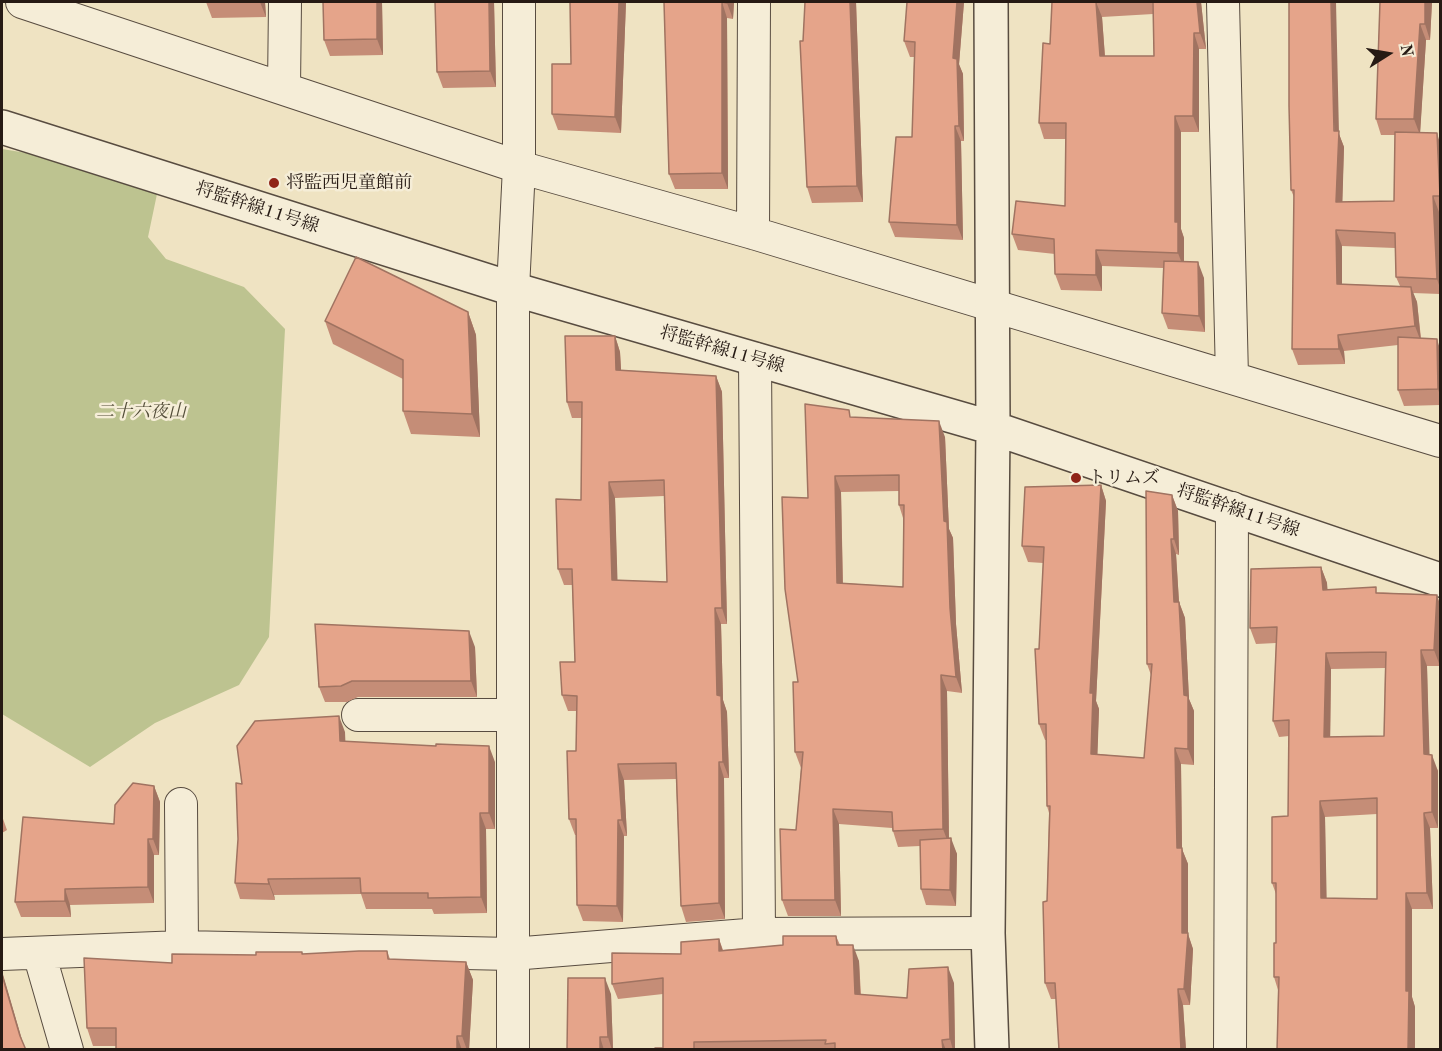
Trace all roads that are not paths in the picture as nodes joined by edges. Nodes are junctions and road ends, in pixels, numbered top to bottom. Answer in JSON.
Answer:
{"nodes":[{"id":1,"x":22,"y":2,"type":"edge"},
{"id":2,"x":285,"y":2,"type":"edge"},
{"id":3,"x":519,"y":2,"type":"edge"},
{"id":4,"x":754,"y":2,"type":"edge"},
{"id":5,"x":991,"y":2,"type":"edge"},
{"id":6,"x":1223,"y":2,"type":"edge"},
{"id":7,"x":55,"y":6,"type":"edge"},
{"id":8,"x":284,"y":87,"type":"junction"},
{"id":9,"x":2,"y":127,"type":"edge"},
{"id":10,"x":519,"y":167,"type":"junction"},
{"id":11,"x":753,"y":233,"type":"junction"},
{"id":12,"x":513,"y":290,"type":"junction"},
{"id":13,"x":991,"y":304,"type":"junction"},
{"id":14,"x":755,"y":359,"type":"junction"},
{"id":15,"x":1232,"y":377,"type":"junction"},
{"id":16,"x":993,"y":428,"type":"junction"},
{"id":17,"x":1440,"y":441,"type":"edge"},
{"id":18,"x":1232,"y":508,"type":"junction"},
{"id":19,"x":1440,"y":580,"type":"edge"},
{"id":20,"x":358,"y":715,"type":"dead end"},
{"id":21,"x":513,"y":715,"type":"junction"},
{"id":22,"x":181,"y":804,"type":"dead end"},
{"id":23,"x":988,"y":933,"type":"junction"},
{"id":24,"x":759,"y":934,"type":"junction"},
{"id":25,"x":182,"y":947,"type":"junction"},
{"id":26,"x":39,"y":953,"type":"junction"},
{"id":27,"x":2,"y":954,"type":"edge"},
{"id":28,"x":512,"y":954,"type":"junction"},
{"id":29,"x":67,"y":1050,"type":"edge"},
{"id":30,"x":513,"y":1050,"type":"edge"},
{"id":31,"x":992,"y":1050,"type":"edge"},
{"id":32,"x":1230,"y":1050,"type":"edge"}],
"edges":[{"from":1,"to":7,"type":"street"},
{"from":2,"to":8,"type":"street"},
{"from":3,"to":10,"type":"street"},
{"from":4,"to":11,"type":"street"},
{"from":5,"to":13,"type":"street"},
{"from":6,"to":15,"type":"street"},
{"from":7,"to":8,"type":"street"},
{"from":8,"to":10,"type":"street"},
{"from":9,"to":12,"type":"street","name":"将監幹線11号線"},
{"from":10,"to":11,"type":"street"},
{"from":10,"to":12,"type":"street"},
{"from":11,"to":13,"type":"street"},
{"from":12,"to":14,"type":"street","name":"将監幹線11号線"},
{"from":12,"to":21,"type":"street"},
{"from":13,"to":15,"type":"street"},
{"from":13,"to":16,"type":"street"},
{"from":14,"to":16,"type":"street","name":"将監幹線11号線"},
{"from":14,"to":24,"type":"street"},
{"from":15,"to":17,"type":"street"},
{"from":16,"to":18,"type":"street","name":"将監幹線11号線"},
{"from":16,"to":23,"type":"street"},
{"from":18,"to":19,"type":"street","name":"将監幹線11号線"},
{"from":18,"to":32,"type":"street"},
{"from":20,"to":21,"type":"street"},
{"from":21,"to":28,"type":"street"},
{"from":22,"to":25,"type":"street"},
{"from":23,"to":24,"type":"street"},
{"from":23,"to":31,"type":"street"},
{"from":24,"to":28,"type":"street"},
{"from":25,"to":26,"type":"street"},
{"from":25,"to":28,"type":"street"},
{"from":26,"to":27,"type":"street"},
{"from":26,"to":29,"type":"street"},
{"from":28,"to":30,"type":"street"}]}
